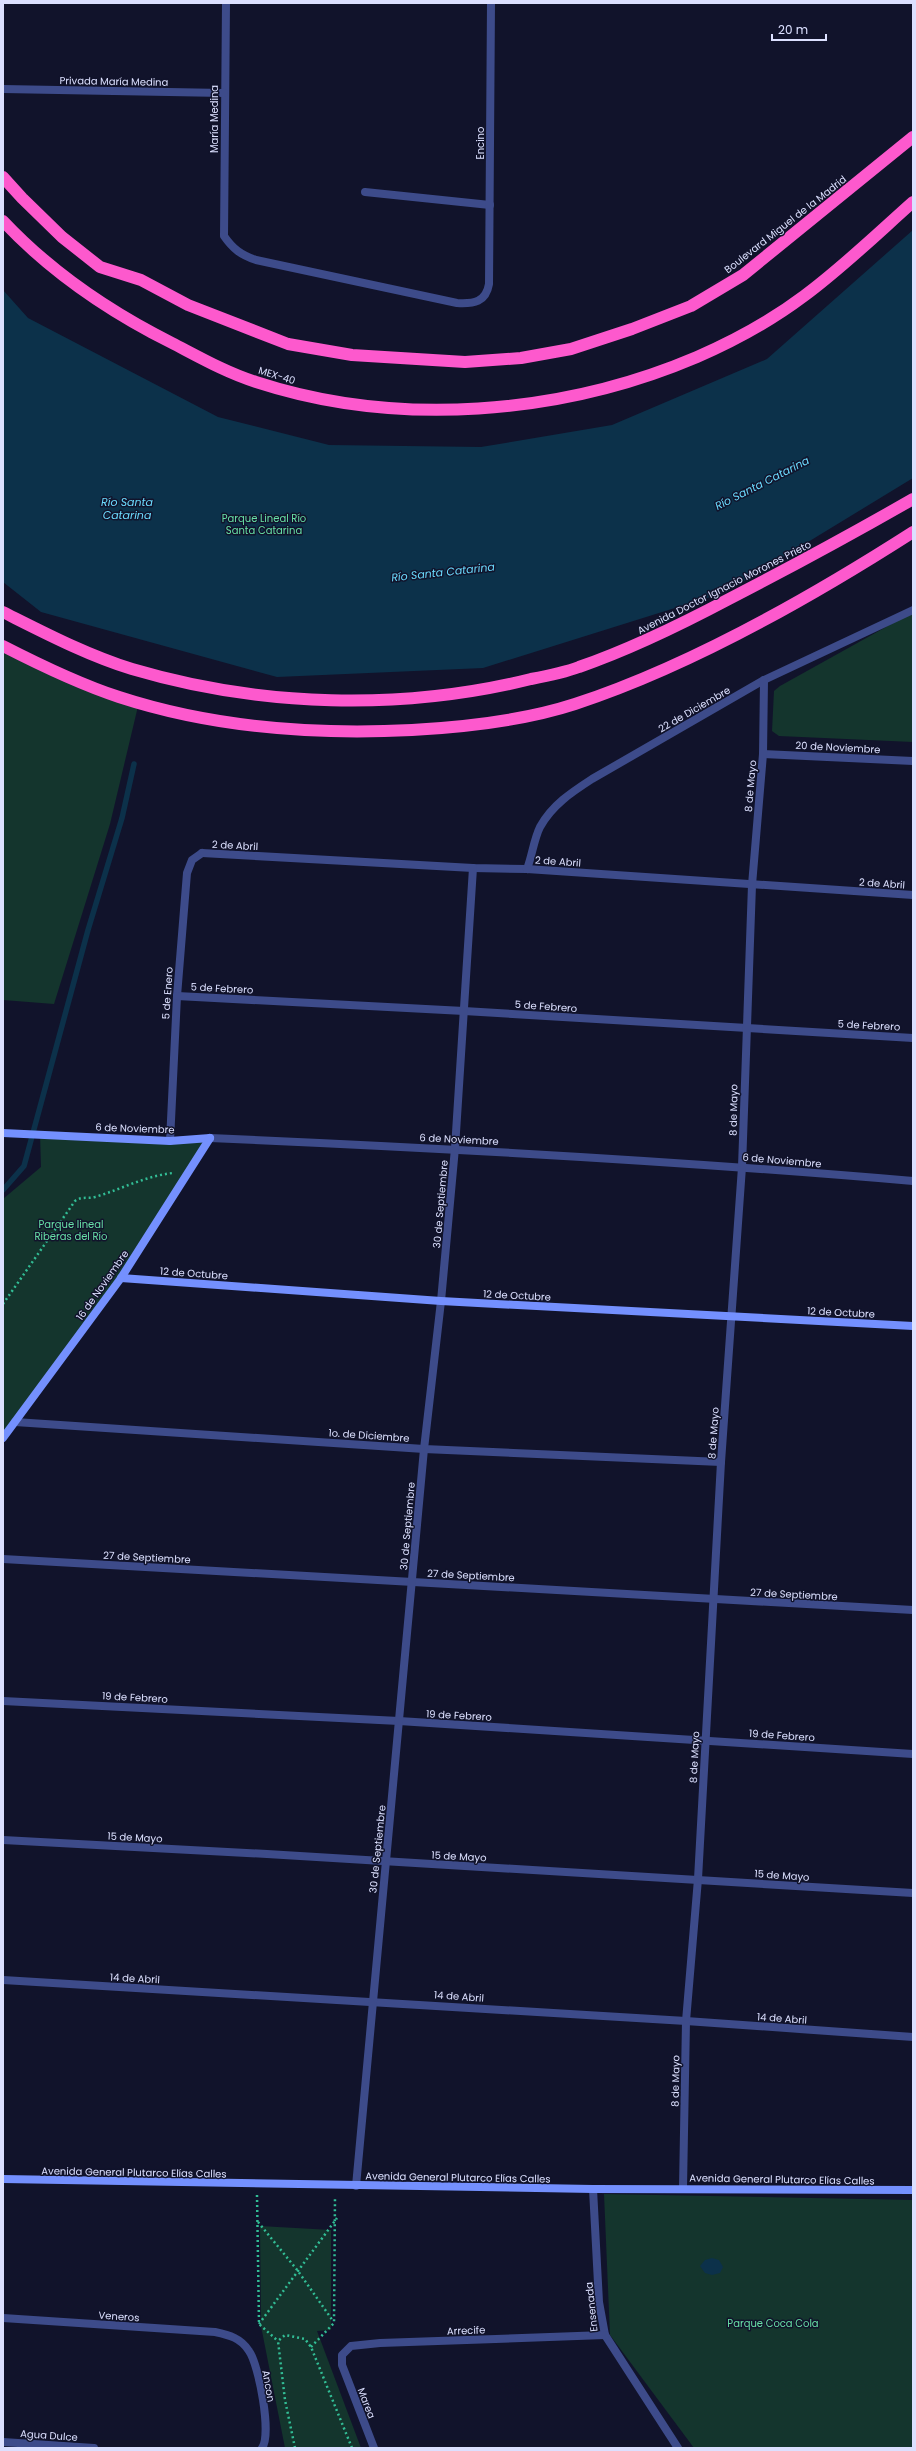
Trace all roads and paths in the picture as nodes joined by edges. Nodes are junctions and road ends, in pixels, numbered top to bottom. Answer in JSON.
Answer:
{"nodes":[{"id":1,"x":226,"y":3,"type":"edge"},
{"id":2,"x":491,"y":3,"type":"edge"},
{"id":3,"x":3,"y":89,"type":"edge"},
{"id":4,"x":224,"y":93,"type":"junction"},
{"id":5,"x":913,"y":137,"type":"edge"},
{"id":6,"x":3,"y":177,"type":"edge"},
{"id":7,"x":365,"y":192,"type":"dead end"},
{"id":8,"x":913,"y":202,"type":"edge"},
{"id":9,"x":490,"y":205,"type":"junction"},
{"id":10,"x":3,"y":221,"type":"edge"},
{"id":11,"x":489,"y":284,"type":"joint"},
{"id":12,"x":913,"y":499,"type":"edge"},
{"id":13,"x":913,"y":532,"type":"edge"},
{"id":14,"x":913,"y":610,"type":"edge"},
{"id":15,"x":3,"y":612,"type":"edge"},
{"id":16,"x":3,"y":646,"type":"edge"},
{"id":17,"x":764,"y":680,"type":"junction"},
{"id":18,"x":763,"y":754,"type":"junction"},
{"id":19,"x":913,"y":761,"type":"edge"},
{"id":20,"x":202,"y":853,"type":"joint"},
{"id":21,"x":473,"y":868,"type":"junction"},
{"id":22,"x":528,"y":869,"type":"junction"},
{"id":23,"x":752,"y":885,"type":"junction"},
{"id":24,"x":913,"y":895,"type":"edge"},
{"id":25,"x":177,"y":996,"type":"junction"},
{"id":26,"x":464,"y":1011,"type":"junction"},
{"id":27,"x":745,"y":1028,"type":"junction"},
{"id":28,"x":913,"y":1038,"type":"edge"},
{"id":29,"x":3,"y":1133,"type":"edge"},
{"id":30,"x":210,"y":1138,"type":"junction"},
{"id":31,"x":170,"y":1141,"type":"junction"},
{"id":32,"x":455,"y":1148,"type":"junction"},
{"id":33,"x":742,"y":1166,"type":"junction"},
{"id":34,"x":189,"y":1171,"type":"junction"},
{"id":35,"x":913,"y":1181,"type":"edge"},
{"id":36,"x":121,"y":1278,"type":"junction"},
{"id":37,"x":441,"y":1301,"type":"junction"},
{"id":38,"x":3,"y":1304,"type":"edge"},
{"id":39,"x":731,"y":1316,"type":"junction"},
{"id":40,"x":913,"y":1326,"type":"edge"},
{"id":41,"x":15,"y":1422,"type":"junction"},
{"id":42,"x":3,"y":1438,"type":"edge"},
{"id":43,"x":424,"y":1449,"type":"junction"},
{"id":44,"x":721,"y":1462,"type":"junction"},
{"id":45,"x":3,"y":1559,"type":"edge"},
{"id":46,"x":413,"y":1581,"type":"junction"},
{"id":47,"x":713,"y":1600,"type":"junction"},
{"id":48,"x":913,"y":1610,"type":"edge"},
{"id":49,"x":3,"y":1701,"type":"edge"},
{"id":50,"x":399,"y":1721,"type":"junction"},
{"id":51,"x":705,"y":1739,"type":"junction"},
{"id":52,"x":913,"y":1754,"type":"edge"},
{"id":53,"x":3,"y":1840,"type":"edge"},
{"id":54,"x":386,"y":1861,"type":"junction"},
{"id":55,"x":698,"y":1879,"type":"junction"},
{"id":56,"x":913,"y":1893,"type":"edge"},
{"id":57,"x":3,"y":1980,"type":"edge"},
{"id":58,"x":373,"y":2001,"type":"junction"},
{"id":59,"x":686,"y":2021,"type":"junction"},
{"id":60,"x":913,"y":2037,"type":"edge"},
{"id":61,"x":3,"y":2179,"type":"edge"},
{"id":62,"x":256,"y":2185,"type":"junction"},
{"id":63,"x":335,"y":2186,"type":"junction"},
{"id":64,"x":356,"y":2186,"type":"junction"},
{"id":65,"x":683,"y":2188,"type":"junction"},
{"id":66,"x":593,"y":2189,"type":"junction"},
{"id":67,"x":913,"y":2190,"type":"edge"},
{"id":68,"x":336,"y":2218,"type":"junction"},
{"id":69,"x":258,"y":2221,"type":"junction"},
{"id":70,"x":298,"y":2271,"type":"junction"},
{"id":71,"x":3,"y":2318,"type":"edge"},
{"id":72,"x":334,"y":2322,"type":"junction"},
{"id":73,"x":258,"y":2324,"type":"junction"},
{"id":74,"x":605,"y":2335,"type":"junction"},
{"id":75,"x":234,"y":2336,"type":"joint"},
{"id":76,"x":278,"y":2341,"type":"junction"},
{"id":77,"x":311,"y":2347,"type":"junction"},
{"id":78,"x":342,"y":2365,"type":"joint"},
{"id":79,"x":3,"y":2442,"type":"edge"},
{"id":80,"x":263,"y":2447,"type":"edge"},
{"id":81,"x":94,"y":2448,"type":"edge"},
{"id":82,"x":295,"y":2448,"type":"edge"},
{"id":83,"x":352,"y":2448,"type":"edge"},
{"id":84,"x":374,"y":2448,"type":"edge"},
{"id":85,"x":678,"y":2448,"type":"edge"}],
"edges":[{"from":1,"to":4,"type":"street","name":"María Medina"},
{"from":2,"to":9,"type":"street","name":"Encino"},
{"from":3,"to":4,"type":"street","name":"Privada María Medina"},
{"from":4,"to":11,"type":"street","name":"María Medina"},
{"from":5,"to":6,"type":"highway","name":"Boulevard Miguel de la Madrid"},
{"from":7,"to":9,"type":"street"},
{"from":8,"to":10,"type":"highway","name":"MEX-40"},
{"from":9,"to":11,"type":"street","name":"Encino"},
{"from":12,"to":15,"type":"highway","name":"Avenida Doctor Ignacio Morones Prieto"},
{"from":13,"to":16,"type":"highway"},
{"from":14,"to":17,"type":"street","name":"22 de Diciembre"},
{"from":17,"to":18,"type":"street","name":"8 de Mayo"},
{"from":17,"to":22,"type":"street","name":"22 de Diciembre"},
{"from":18,"to":19,"type":"street","name":"20 de Noviembre"},
{"from":18,"to":23,"type":"street","name":"8 de Mayo"},
{"from":20,"to":21,"type":"street","name":"2 de Abril"},
{"from":20,"to":25,"type":"street","name":"5 de Enero"},
{"from":21,"to":22,"type":"street","name":"2 de Abril"},
{"from":21,"to":26,"type":"street","name":"30 de Septiembre"},
{"from":22,"to":23,"type":"street","name":"2 de Abril"},
{"from":23,"to":24,"type":"street","name":"2 de Abril"},
{"from":23,"to":27,"type":"street","name":"8 de Mayo"},
{"from":25,"to":26,"type":"street","name":"5 de Febrero"},
{"from":25,"to":31,"type":"street","name":"5 de Enero"},
{"from":26,"to":27,"type":"street","name":"5 de Febrero"},
{"from":26,"to":32,"type":"street","name":"30 de Septiembre"},
{"from":27,"to":28,"type":"street","name":"5 de Febrero"},
{"from":27,"to":33,"type":"street","name":"8 de Mayo"},
{"from":29,"to":31,"type":"street","name":"6 de Noviembre"},
{"from":30,"to":31,"type":"street","name":"6 de Noviembre"},
{"from":30,"to":32,"type":"street","name":"6 de Noviembre"},
{"from":30,"to":34,"type":"street","name":"16 de Noviembre"},
{"from":32,"to":33,"type":"street","name":"6 de Noviembre"},
{"from":32,"to":37,"type":"street","name":"30 de Septiembre"},
{"from":33,"to":35,"type":"street","name":"6 de Noviembre"},
{"from":33,"to":39,"type":"street","name":"8 de Mayo"},
{"from":34,"to":36,"type":"street","name":"16 de Noviembre"},
{"from":34,"to":38,"type":"path"},
{"from":36,"to":37,"type":"street","name":"12 de Octubre"},
{"from":36,"to":41,"type":"street","name":"16 de Noviembre"},
{"from":37,"to":39,"type":"street","name":"12 de Octubre"},
{"from":37,"to":43,"type":"street","name":"30 de Septiembre"},
{"from":39,"to":40,"type":"street","name":"12 de Octubre"},
{"from":39,"to":44,"type":"street","name":"8 de Mayo"},
{"from":41,"to":42,"type":"street","name":"16 de Noviembre"},
{"from":41,"to":43,"type":"street","name":"1o. de Diciembre"},
{"from":43,"to":44,"type":"street","name":"1o. de Diciembre"},
{"from":43,"to":46,"type":"street","name":"30 de Septiembre"},
{"from":44,"to":47,"type":"street","name":"8 de Mayo"},
{"from":45,"to":46,"type":"street","name":"27 de Septiembre"},
{"from":46,"to":47,"type":"street","name":"27 de Septiembre"},
{"from":46,"to":50,"type":"street","name":"30 de Septiembre"},
{"from":47,"to":48,"type":"street","name":"27 de Septiembre"},
{"from":47,"to":51,"type":"street","name":"8 de Mayo"},
{"from":49,"to":50,"type":"street","name":"19 de Febrero"},
{"from":50,"to":51,"type":"street","name":"19 de Febrero"},
{"from":50,"to":54,"type":"street","name":"30 de Septiembre"},
{"from":51,"to":52,"type":"street","name":"19 de Febrero"},
{"from":51,"to":55,"type":"street","name":"8 de Mayo"},
{"from":53,"to":54,"type":"street","name":"15 de Mayo"},
{"from":54,"to":55,"type":"street","name":"15 de Mayo"},
{"from":54,"to":58,"type":"street","name":"30 de Septiembre"},
{"from":55,"to":56,"type":"street","name":"15 de Mayo"},
{"from":55,"to":59,"type":"street","name":"8 de Mayo"},
{"from":57,"to":58,"type":"street","name":"14 de Abril"},
{"from":58,"to":59,"type":"street","name":"14 de Abril"},
{"from":58,"to":64,"type":"street","name":"30 de Septiembre"},
{"from":59,"to":60,"type":"street","name":"14 de Abril"},
{"from":59,"to":65,"type":"street","name":"8 de Mayo"},
{"from":61,"to":62,"type":"street","name":"Avenida General Plutarco Elías Calles"},
{"from":62,"to":63,"type":"street","name":"Avenida General Plutarco Elías Calles"},
{"from":62,"to":69,"type":"path"},
{"from":63,"to":64,"type":"street","name":"Avenida General Plutarco Elías Calles"},
{"from":63,"to":68,"type":"path"},
{"from":64,"to":66,"type":"street","name":"Avenida General Plutarco Elías Calles"},
{"from":65,"to":66,"type":"street","name":"Avenida General Plutarco Elías Calles"},
{"from":65,"to":67,"type":"street","name":"Avenida General Plutarco Elías Calles"},
{"from":66,"to":74,"type":"street","name":"Ensenada"},
{"from":68,"to":70,"type":"path"},
{"from":68,"to":72,"type":"path"},
{"from":69,"to":70,"type":"path"},
{"from":69,"to":73,"type":"path"},
{"from":70,"to":72,"type":"path"},
{"from":70,"to":73,"type":"path"},
{"from":71,"to":75,"type":"street","name":"Veneros"},
{"from":72,"to":77,"type":"path"},
{"from":73,"to":76,"type":"path"},
{"from":74,"to":78,"type":"street","name":"Arrecife"},
{"from":74,"to":85,"type":"street","name":"Ensenada"},
{"from":75,"to":80,"type":"street","name":"Ancon"},
{"from":76,"to":77,"type":"path"},
{"from":76,"to":82,"type":"path"},
{"from":77,"to":83,"type":"path"},
{"from":78,"to":84,"type":"street","name":"Marea"},
{"from":79,"to":81,"type":"street","name":"Agua Dulce"}]}
